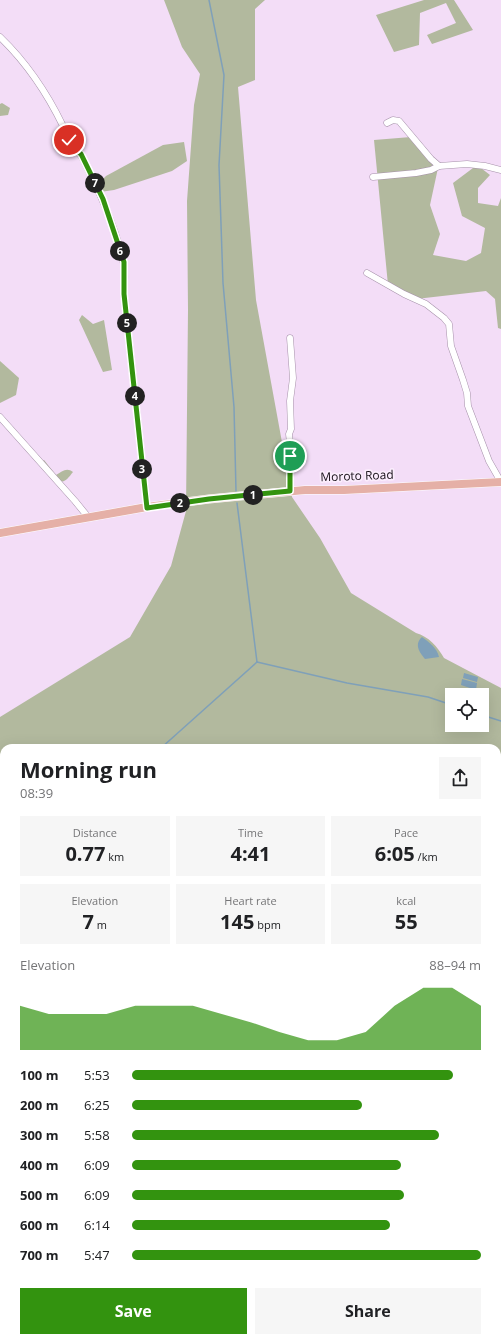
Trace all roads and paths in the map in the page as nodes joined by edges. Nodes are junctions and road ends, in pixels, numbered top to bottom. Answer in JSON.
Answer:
{"nodes":[{"id":1,"x":0,"y":37,"type":"edge"},
{"id":2,"x":387,"y":123,"type":"dead end"},
{"id":3,"x":439,"y":166,"type":"junction"},
{"id":4,"x":501,"y":170,"type":"edge"},
{"id":5,"x":373,"y":177,"type":"dead end"},
{"id":6,"x":366,"y":273,"type":"dead end"},
{"id":7,"x":290,"y":338,"type":"dead end"},
{"id":8,"x":0,"y":417,"type":"edge"},
{"id":9,"x":501,"y":482,"type":"edge"},
{"id":10,"x":290,"y":491,"type":"junction"},
{"id":11,"x":147,"y":508,"type":"junction"},
{"id":12,"x":88,"y":517,"type":"junction"},
{"id":13,"x":0,"y":533,"type":"edge"}],
"edges":[{"from":1,"to":11,"type":"street"},
{"from":2,"to":3,"type":"street"},
{"from":3,"to":4,"type":"street"},
{"from":3,"to":5,"type":"street"},
{"from":6,"to":9,"type":"street"},
{"from":7,"to":10,"type":"street"},
{"from":8,"to":12,"type":"street"},
{"from":9,"to":10,"type":"main road","name":"Moroto Road"},
{"from":10,"to":11,"type":"main road","name":"Moroto Road"},
{"from":11,"to":12,"type":"main road","name":"Moroto Road"},
{"from":12,"to":13,"type":"main road","name":"Moroto Road"}]}
